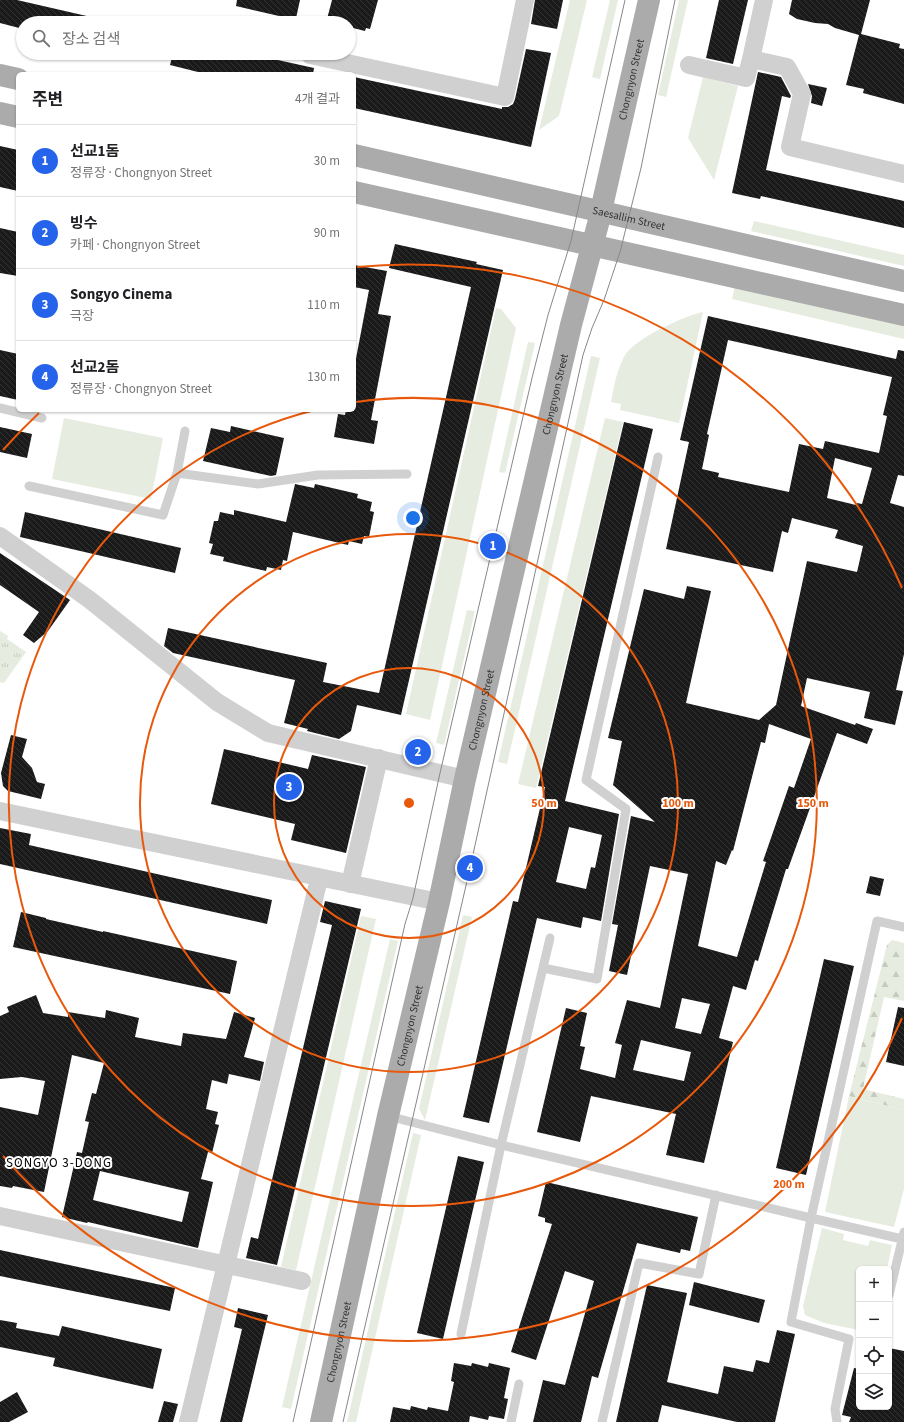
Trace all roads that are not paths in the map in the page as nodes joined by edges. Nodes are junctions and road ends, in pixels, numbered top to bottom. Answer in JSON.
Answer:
{"nodes":[{"id":1,"x":525,"y":0,"type":"edge"},
{"id":2,"x":649,"y":0,"type":"edge"},
{"id":3,"x":764,"y":0,"type":"edge"},
{"id":4,"x":751,"y":59,"type":"junction"},
{"id":5,"x":333,"y":60,"type":"edge"},
{"id":6,"x":689,"y":66,"type":"dead end"},
{"id":7,"x":0,"y":75,"type":"edge"},
{"id":8,"x":16,"y":79,"type":"edge"},
{"id":9,"x":0,"y":113,"type":"edge"},
{"id":10,"x":16,"y":117,"type":"edge"},
{"id":11,"x":356,"y":155,"type":"edge"},
{"id":12,"x":904,"y":174,"type":"edge"},
{"id":13,"x":356,"y":192,"type":"edge"},
{"id":14,"x":601,"y":211,"type":"junction"},
{"id":15,"x":593,"y":245,"type":"junction"},
{"id":16,"x":904,"y":280,"type":"edge"},
{"id":17,"x":904,"y":315,"type":"edge"},
{"id":18,"x":0,"y":408,"type":"edge"},
{"id":19,"x":16,"y":412,"type":"edge"},
{"id":20,"x":17,"y":412,"type":"edge"},
{"id":21,"x":42,"y":418,"type":"dead end"},
{"id":22,"x":185,"y":432,"type":"dead end"},
{"id":23,"x":658,"y":457,"type":"dead end"},
{"id":24,"x":177,"y":473,"type":"junction"},
{"id":25,"x":407,"y":474,"type":"dead end"},
{"id":26,"x":29,"y":486,"type":"dead end"},
{"id":27,"x":0,"y":536,"type":"edge"},
{"id":28,"x":380,"y":758,"type":"junction"},
{"id":29,"x":465,"y":779,"type":"junction"},
{"id":30,"x":0,"y":811,"type":"edge"},
{"id":31,"x":319,"y":878,"type":"junction"},
{"id":32,"x":350,"y":884,"type":"junction"},
{"id":33,"x":439,"y":902,"type":"junction"},
{"id":34,"x":904,"y":927,"type":"edge"},
{"id":35,"x":550,"y":938,"type":"dead end"},
{"id":36,"x":543,"y":968,"type":"junction"},
{"id":37,"x":388,"y":1116,"type":"junction"},
{"id":38,"x":501,"y":1145,"type":"junction"},
{"id":39,"x":716,"y":1195,"type":"junction"},
{"id":40,"x":0,"y":1216,"type":"edge"},
{"id":41,"x":811,"y":1218,"type":"junction"},
{"id":42,"x":903,"y":1236,"type":"edge"},
{"id":43,"x":228,"y":1265,"type":"junction"},
{"id":44,"x":302,"y":1281,"type":"dead end"},
{"id":45,"x":892,"y":1282,"type":"edge"},
{"id":46,"x":461,"y":1334,"type":"dead end"},
{"id":47,"x":519,"y":1384,"type":"dead end"},
{"id":48,"x":188,"y":1422,"type":"edge"},
{"id":49,"x":321,"y":1422,"type":"edge"},
{"id":50,"x":511,"y":1422,"type":"edge"},
{"id":51,"x":602,"y":1422,"type":"edge"},
{"id":52,"x":837,"y":1422,"type":"edge"}],
"edges":[{"from":1,"to":5,"type":"street"},
{"from":2,"to":14,"type":"main road","name":"Chongnyon Street"},
{"from":3,"to":4,"type":"street"},
{"from":4,"to":6,"type":"street"},
{"from":4,"to":12,"type":"street"},
{"from":7,"to":8,"type":"main road"},
{"from":9,"to":10,"type":"main road"},
{"from":11,"to":14,"type":"main road","name":"Saesallim Street"},
{"from":13,"to":15,"type":"main road"},
{"from":14,"to":15,"type":"main road","name":"Chongnyon Street"},
{"from":14,"to":16,"type":"main road","name":"Saesallim Street"},
{"from":15,"to":17,"type":"main road"},
{"from":15,"to":29,"type":"main road","name":"Chongnyon Street"},
{"from":18,"to":19,"type":"lane"},
{"from":20,"to":21,"type":"lane"},
{"from":22,"to":24,"type":"lane"},
{"from":23,"to":36,"type":"lane"},
{"from":24,"to":25,"type":"lane"},
{"from":24,"to":26,"type":"lane"},
{"from":27,"to":28,"type":"street"},
{"from":28,"to":29,"type":"street"},
{"from":28,"to":32,"type":"street"},
{"from":29,"to":33,"type":"main road","name":"Chongnyon Street"},
{"from":30,"to":31,"type":"street"},
{"from":31,"to":32,"type":"street"},
{"from":31,"to":43,"type":"street"},
{"from":32,"to":33,"type":"street"},
{"from":33,"to":37,"type":"main road","name":"Chongnyon Street"},
{"from":34,"to":41,"type":"lane"},
{"from":35,"to":36,"type":"lane"},
{"from":36,"to":38,"type":"lane"},
{"from":37,"to":38,"type":"lane"},
{"from":37,"to":49,"type":"main road","name":"Chongnyon Street"},
{"from":38,"to":39,"type":"lane"},
{"from":38,"to":46,"type":"lane"},
{"from":39,"to":41,"type":"lane"},
{"from":39,"to":51,"type":"lane"},
{"from":40,"to":43,"type":"street"},
{"from":41,"to":42,"type":"lane"},
{"from":41,"to":52,"type":"lane"},
{"from":42,"to":45,"type":"lane"},
{"from":43,"to":44,"type":"street"},
{"from":43,"to":48,"type":"street"},
{"from":47,"to":50,"type":"lane"}]}
